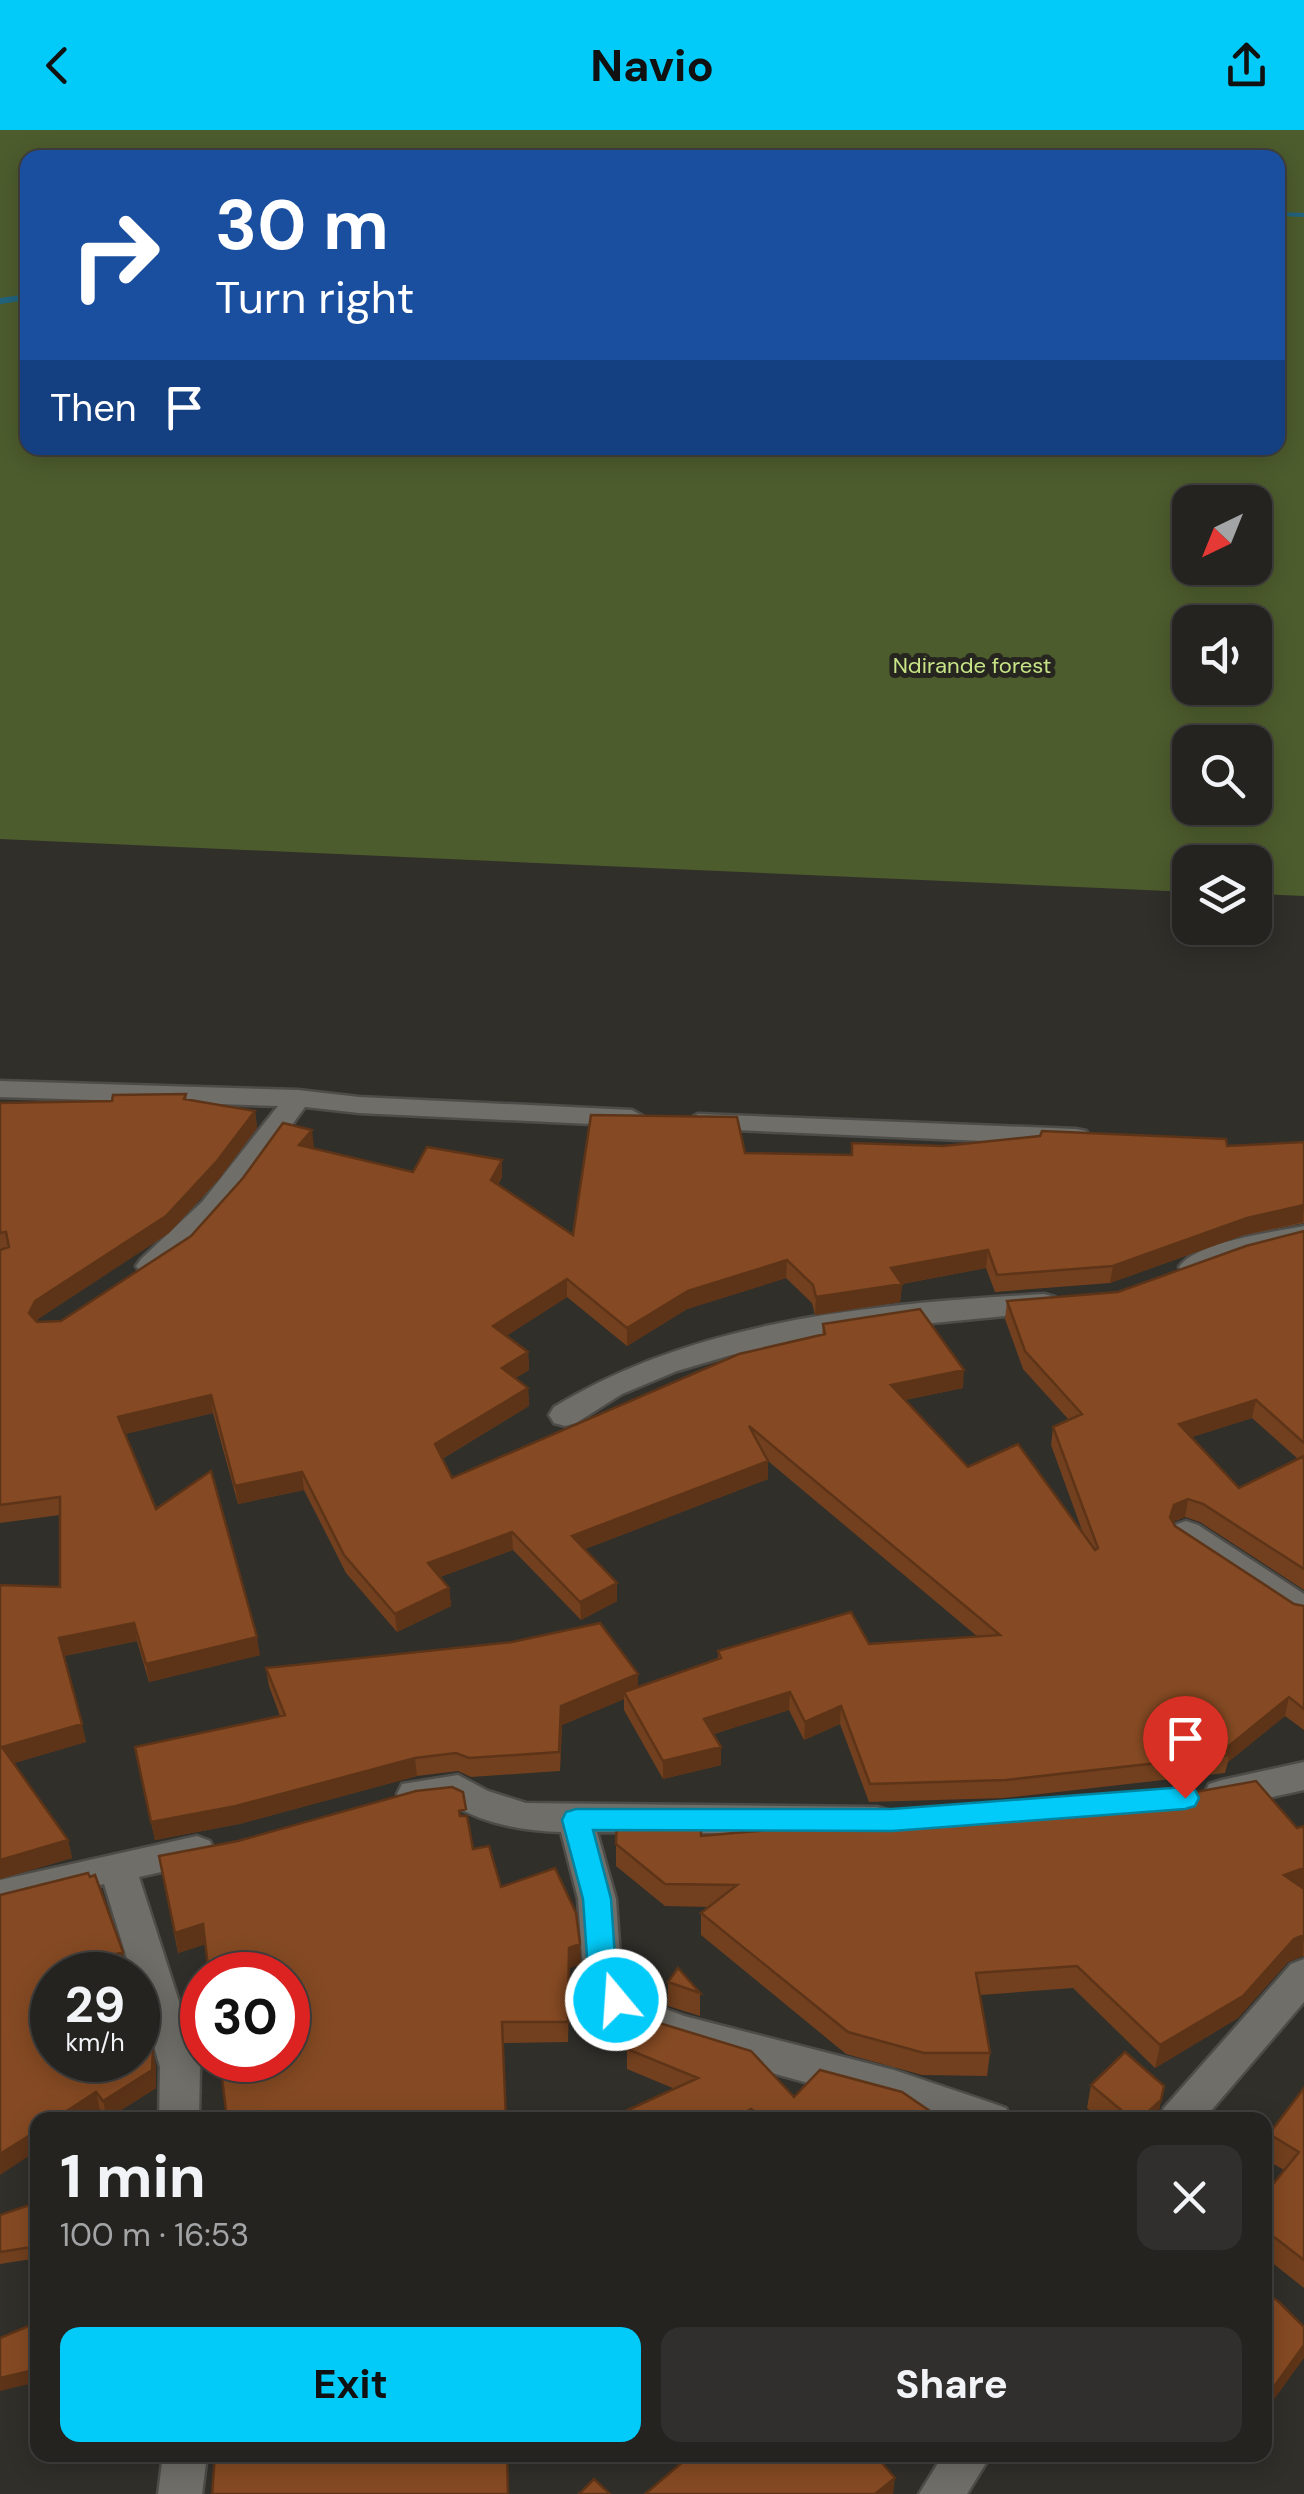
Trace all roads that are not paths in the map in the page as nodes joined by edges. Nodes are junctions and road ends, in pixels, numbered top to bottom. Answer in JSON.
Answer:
{"nodes":[{"id":1,"x":0,"y":1089,"type":"edge"},
{"id":2,"x":298,"y":1098,"type":"junction"},
{"id":3,"x":1102,"y":1138,"type":"edge"},
{"id":4,"x":1304,"y":1235,"type":"edge"},
{"id":5,"x":1167,"y":1278,"type":"edge"},
{"id":6,"x":128,"y":1281,"type":"edge"},
{"id":7,"x":1074,"y":1302,"type":"edge"},
{"id":8,"x":565,"y":1415,"type":"dead end"},
{"id":9,"x":1186,"y":1533,"type":"edge"},
{"id":10,"x":1304,"y":1610,"type":"edge"},
{"id":11,"x":1304,"y":1776,"type":"edge"},
{"id":12,"x":1182,"y":1798,"type":"edge"},
{"id":13,"x":382,"y":1803,"type":"edge"},
{"id":14,"x":911,"y":1819,"type":"edge"},
{"id":15,"x":576,"y":1820,"type":"junction"},
{"id":16,"x":222,"y":1846,"type":"edge"},
{"id":17,"x":117,"y":1866,"type":"junction"},
{"id":18,"x":0,"y":1896,"type":"edge"},
{"id":19,"x":1304,"y":1976,"type":"edge"},
{"id":20,"x":179,"y":2112,"type":"edge"},
{"id":21,"x":968,"y":2112,"type":"edge"},
{"id":22,"x":1185,"y":2112,"type":"edge"},
{"id":23,"x":184,"y":2462,"type":"edge"},
{"id":24,"x":963,"y":2462,"type":"edge"},
{"id":25,"x":180,"y":2494,"type":"edge"},
{"id":26,"x":942,"y":2494,"type":"edge"}],
"edges":[{"from":1,"to":2,"type":"street"},
{"from":2,"to":3,"type":"street"},
{"from":2,"to":6,"type":"street"},
{"from":4,"to":5,"type":"street"},
{"from":7,"to":8,"type":"street"},
{"from":9,"to":10,"type":"street"},
{"from":11,"to":12,"type":"street"},
{"from":13,"to":15,"type":"street"},
{"from":14,"to":15,"type":"street"},
{"from":15,"to":21,"type":"street"},
{"from":16,"to":17,"type":"street"},
{"from":17,"to":18,"type":"street"},
{"from":17,"to":20,"type":"street"},
{"from":19,"to":22,"type":"street"},
{"from":23,"to":25,"type":"street"},
{"from":24,"to":26,"type":"street"}]}
